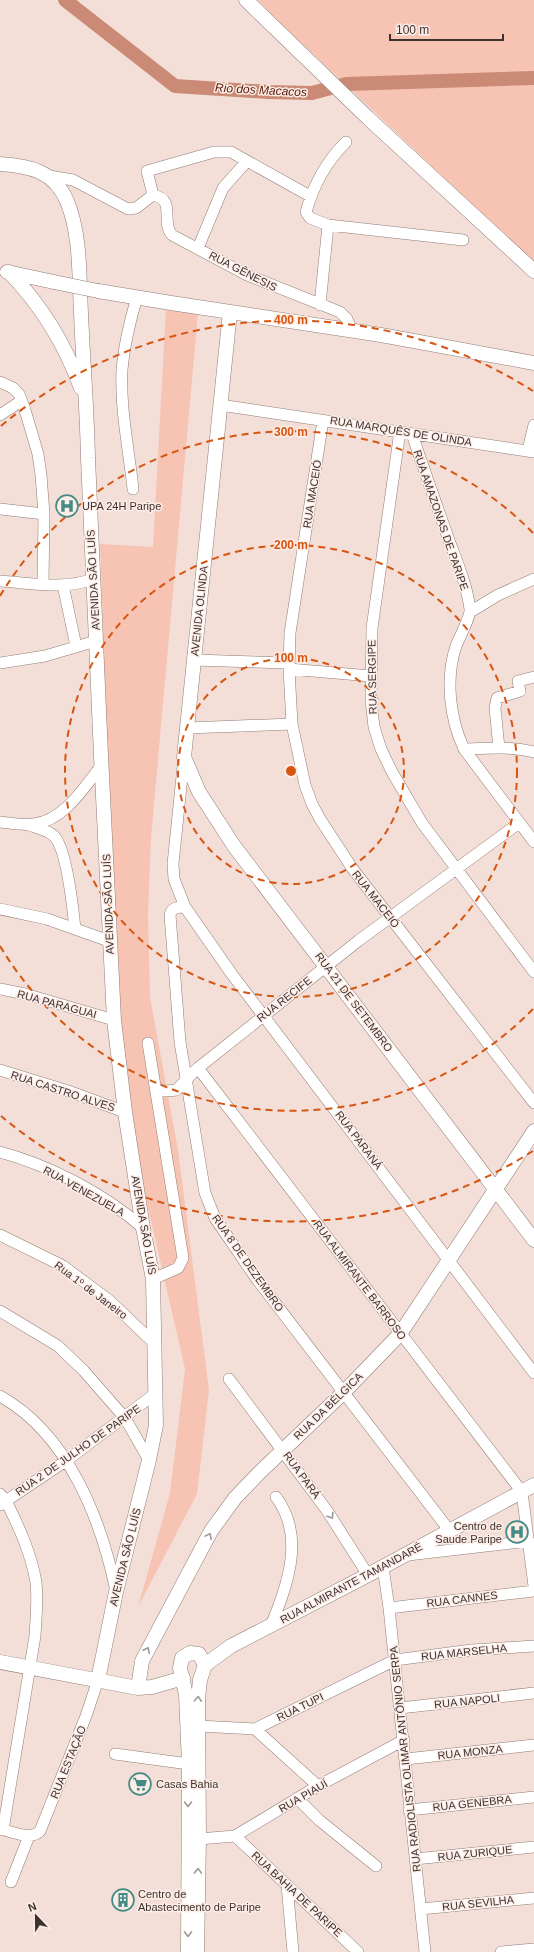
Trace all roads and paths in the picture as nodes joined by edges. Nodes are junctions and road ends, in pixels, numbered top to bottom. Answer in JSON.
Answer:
{"nodes":[{"id":1,"x":246,"y":0,"type":"edge"},
{"id":2,"x":346,"y":142,"type":"dead end"},
{"id":3,"x":247,"y":160,"type":"junction"},
{"id":4,"x":0,"y":164,"type":"edge"},
{"id":5,"x":49,"y":176,"type":"junction"},
{"id":6,"x":153,"y":195,"type":"junction"},
{"id":7,"x":310,"y":196,"type":"junction"},
{"id":8,"x":328,"y":225,"type":"junction"},
{"id":9,"x":463,"y":240,"type":"dead end"},
{"id":10,"x":198,"y":248,"type":"junction"},
{"id":11,"x":5,"y":271,"type":"edge"},
{"id":12,"x":534,"y":271,"type":"edge"},
{"id":13,"x":137,"y":297,"type":"junction"},
{"id":14,"x":320,"y":305,"type":"junction"},
{"id":15,"x":230,"y":312,"type":"junction"},
{"id":16,"x":352,"y":330,"type":"junction"},
{"id":17,"x":534,"y":363,"type":"edge"},
{"id":18,"x":0,"y":382,"type":"edge"},
{"id":19,"x":22,"y":400,"type":"junction"},
{"id":20,"x":220,"y":405,"type":"junction"},
{"id":21,"x":86,"y":406,"type":"junction"},
{"id":22,"x":0,"y":415,"type":"edge"},
{"id":23,"x":323,"y":420,"type":"junction"},
{"id":24,"x":534,"y":425,"type":"edge"},
{"id":25,"x":400,"y":431,"type":"junction"},
{"id":26,"x":412,"y":434,"type":"junction"},
{"id":27,"x":531,"y":451,"type":"edge"},
{"id":28,"x":133,"y":489,"type":"dead end"},
{"id":29,"x":0,"y":509,"type":"edge"},
{"id":30,"x":44,"y":514,"type":"junction"},
{"id":31,"x":534,"y":578,"type":"edge"},
{"id":32,"x":94,"y":579,"type":"junction"},
{"id":33,"x":0,"y":581,"type":"edge"},
{"id":34,"x":43,"y":584,"type":"junction"},
{"id":35,"x":63,"y":585,"type":"junction"},
{"id":36,"x":470,"y":612,"type":"junction"},
{"id":37,"x":96,"y":641,"type":"junction"},
{"id":38,"x":76,"y":646,"type":"junction"},
{"id":39,"x":194,"y":660,"type":"junction"},
{"id":40,"x":0,"y":663,"type":"edge"},
{"id":41,"x":289,"y":666,"type":"junction"},
{"id":42,"x":371,"y":676,"type":"junction"},
{"id":43,"x":534,"y":677,"type":"edge"},
{"id":44,"x":292,"y":724,"type":"junction"},
{"id":45,"x":187,"y":728,"type":"junction"},
{"id":46,"x":499,"y":748,"type":"junction"},
{"id":47,"x":464,"y":749,"type":"junction"},
{"id":48,"x":534,"y":752,"type":"edge"},
{"id":49,"x":184,"y":757,"type":"junction"},
{"id":50,"x":102,"y":764,"type":"junction"},
{"id":51,"x":0,"y":822,"type":"edge"},
{"id":52,"x":519,"y":823,"type":"junction"},
{"id":53,"x":27,"y":824,"type":"junction"},
{"id":54,"x":534,"y":842,"type":"edge"},
{"id":55,"x":457,"y":870,"type":"junction"},
{"id":56,"x":185,"y":907,"type":"junction"},
{"id":57,"x":0,"y":909,"type":"edge"},
{"id":58,"x":391,"y":917,"type":"junction"},
{"id":59,"x":75,"y":929,"type":"junction"},
{"id":60,"x":110,"y":941,"type":"junction"},
{"id":61,"x":326,"y":966,"type":"junction"},
{"id":62,"x":534,"y":972,"type":"edge"},
{"id":63,"x":0,"y":989,"type":"edge"},
{"id":64,"x":264,"y":1015,"type":"junction"},
{"id":65,"x":114,"y":1020,"type":"junction"},
{"id":66,"x":148,"y":1043,"type":"dead end"},
{"id":67,"x":198,"y":1068,"type":"junction"},
{"id":68,"x":0,"y":1070,"type":"edge"},
{"id":69,"x":186,"y":1078,"type":"junction"},
{"id":70,"x":156,"y":1091,"type":"junction"},
{"id":71,"x":534,"y":1103,"type":"edge"},
{"id":72,"x":125,"y":1112,"type":"junction"},
{"id":73,"x":534,"y":1130,"type":"edge"},
{"id":74,"x":0,"y":1152,"type":"edge"},
{"id":75,"x":495,"y":1188,"type":"junction"},
{"id":76,"x":143,"y":1228,"type":"junction"},
{"id":77,"x":0,"y":1235,"type":"edge"},
{"id":78,"x":534,"y":1240,"type":"edge"},
{"id":79,"x":450,"y":1260,"type":"junction"},
{"id":80,"x":153,"y":1279,"type":"junction"},
{"id":81,"x":0,"y":1311,"type":"edge"},
{"id":82,"x":400,"y":1334,"type":"junction"},
{"id":83,"x":155,"y":1344,"type":"junction"},
{"id":84,"x":534,"y":1373,"type":"edge"},
{"id":85,"x":229,"y":1379,"type":"dead end"},
{"id":86,"x":156,"y":1394,"type":"junction"},
{"id":87,"x":343,"y":1394,"type":"junction"},
{"id":88,"x":0,"y":1396,"type":"edge"},
{"id":89,"x":125,"y":1418,"type":"junction"},
{"id":90,"x":134,"y":1434,"type":"junction"},
{"id":91,"x":153,"y":1438,"type":"junction"},
{"id":92,"x":283,"y":1450,"type":"junction"},
{"id":93,"x":67,"y":1460,"type":"junction"},
{"id":94,"x":149,"y":1460,"type":"junction"},
{"id":95,"x":528,"y":1489,"type":"edge"},
{"id":96,"x":276,"y":1497,"type":"dead end"},
{"id":97,"x":2,"y":1500,"type":"edge"},
{"id":98,"x":449,"y":1530,"type":"junction"},
{"id":99,"x":529,"y":1541,"type":"junction"},
{"id":100,"x":404,"y":1556,"type":"junction"},
{"id":101,"x":108,"y":1560,"type":"junction"},
{"id":102,"x":122,"y":1566,"type":"junction"},
{"id":103,"x":383,"y":1567,"type":"junction"},
{"id":104,"x":368,"y":1575,"type":"junction"},
{"id":105,"x":534,"y":1586,"type":"edge"},
{"id":106,"x":534,"y":1591,"type":"edge"},
{"id":107,"x":116,"y":1592,"type":"junction"},
{"id":108,"x":390,"y":1608,"type":"junction"},
{"id":109,"x":271,"y":1626,"type":"junction"},
{"id":110,"x":534,"y":1646,"type":"edge"},
{"id":111,"x":202,"y":1659,"type":"junction"},
{"id":112,"x":395,"y":1660,"type":"junction"},
{"id":113,"x":0,"y":1662,"type":"edge"},
{"id":114,"x":29,"y":1667,"type":"junction"},
{"id":115,"x":182,"y":1678,"type":"junction"},
{"id":116,"x":98,"y":1680,"type":"junction"},
{"id":117,"x":138,"y":1688,"type":"junction"},
{"id":118,"x":534,"y":1693,"type":"edge"},
{"id":119,"x":400,"y":1708,"type":"junction"},
{"id":120,"x":199,"y":1726,"type":"junction"},
{"id":121,"x":255,"y":1729,"type":"junction"},
{"id":122,"x":404,"y":1740,"type":"junction"},
{"id":123,"x":534,"y":1745,"type":"edge"},
{"id":124,"x":115,"y":1754,"type":"dead end"},
{"id":125,"x":406,"y":1759,"type":"junction"},
{"id":126,"x":188,"y":1764,"type":"junction"},
{"id":127,"x":318,"y":1786,"type":"junction"},
{"id":128,"x":534,"y":1797,"type":"edge"},
{"id":129,"x":297,"y":1798,"type":"junction"},
{"id":130,"x":409,"y":1810,"type":"junction"},
{"id":131,"x":1,"y":1830,"type":"edge"},
{"id":132,"x":29,"y":1836,"type":"junction"},
{"id":133,"x":235,"y":1836,"type":"junction"},
{"id":134,"x":199,"y":1839,"type":"junction"},
{"id":135,"x":534,"y":1847,"type":"edge"},
{"id":136,"x":415,"y":1859,"type":"junction"},
{"id":137,"x":376,"y":1866,"type":"dead end"},
{"id":138,"x":11,"y":1882,"type":"dead end"},
{"id":139,"x":287,"y":1885,"type":"junction"},
{"id":140,"x":534,"y":1898,"type":"edge"},
{"id":141,"x":422,"y":1909,"type":"junction"},
{"id":142,"x":534,"y":1949,"type":"edge"},
{"id":143,"x":188,"y":1952,"type":"edge"},
{"id":144,"x":196,"y":1952,"type":"edge"},
{"id":145,"x":293,"y":1952,"type":"edge"},
{"id":146,"x":358,"y":1952,"type":"edge"},
{"id":147,"x":425,"y":1952,"type":"edge"},
{"id":148,"x":501,"y":1952,"type":"edge"}],
"edges":[{"from":1,"to":12,"type":"main road"},
{"from":2,"to":7,"type":"street"},
{"from":3,"to":6,"type":"street"},
{"from":3,"to":7,"type":"street"},
{"from":3,"to":10,"type":"street"},
{"from":4,"to":5,"type":"main road","name":"AVENIDA SÃO LUÍS"},
{"from":5,"to":6,"type":"street"},
{"from":5,"to":21,"type":"main road","name":"AVENIDA SÃO LUÍS"},
{"from":6,"to":10,"type":"street","name":"RUA GÊNESIS"},
{"from":7,"to":8,"type":"street"},
{"from":8,"to":9,"type":"street"},
{"from":8,"to":14,"type":"street"},
{"from":10,"to":14,"type":"street","name":"RUA GÊNESIS"},
{"from":11,"to":13,"type":"main road","bridge":true},
{"from":11,"to":21,"type":"main road"},
{"from":13,"to":15,"type":"main road"},
{"from":13,"to":28,"type":"street"},
{"from":14,"to":16,"type":"street","name":"RUA GÊNESIS"},
{"from":15,"to":16,"type":"main road"},
{"from":15,"to":20,"type":"main road","name":"AVENIDA OLINDA"},
{"from":16,"to":17,"type":"main road"},
{"from":18,"to":19,"type":"street"},
{"from":19,"to":22,"type":"street"},
{"from":19,"to":30,"type":"street"},
{"from":20,"to":23,"type":"street","name":"RUA MARQUÊS DE OLINDA"},
{"from":20,"to":39,"type":"main road","name":"AVENIDA OLINDA"},
{"from":21,"to":32,"type":"main road","name":"AVENIDA SÃO LUÍS"},
{"from":23,"to":25,"type":"street","name":"RUA MARQUÊS DE OLINDA"},
{"from":23,"to":41,"type":"street","name":"RUA MACEIÓ"},
{"from":24,"to":27,"type":"street"},
{"from":25,"to":26,"type":"street","name":"RUA MARQUÊS DE OLINDA"},
{"from":25,"to":42,"type":"street","name":"RUA SERGIPE"},
{"from":26,"to":27,"type":"street","name":"RUA MARQUÊS DE OLINDA"},
{"from":26,"to":36,"type":"street","name":"RUA AMAZONAS DE PARIPE"},
{"from":29,"to":30,"type":"street"},
{"from":30,"to":34,"type":"street"},
{"from":31,"to":36,"type":"street"},
{"from":32,"to":35,"type":"street"},
{"from":32,"to":37,"type":"main road","name":"AVENIDA SÃO LUÍS"},
{"from":33,"to":34,"type":"street"},
{"from":34,"to":35,"type":"street"},
{"from":35,"to":38,"type":"street"},
{"from":36,"to":47,"type":"street"},
{"from":37,"to":38,"type":"street"},
{"from":37,"to":50,"type":"main road","name":"AVENIDA SÃO LUÍS"},
{"from":38,"to":40,"type":"street"},
{"from":39,"to":41,"type":"street"},
{"from":39,"to":45,"type":"main road","name":"AVENIDA OLINDA"},
{"from":41,"to":42,"type":"street"},
{"from":41,"to":44,"type":"street","name":"RUA MACEIÓ"},
{"from":42,"to":55,"type":"street","name":"RUA SERGIPE"},
{"from":43,"to":46,"type":"street"},
{"from":44,"to":45,"type":"street"},
{"from":44,"to":58,"type":"street","name":"RUA MACEIÓ"},
{"from":45,"to":49,"type":"main road","name":"AVENIDA OLINDA"},
{"from":46,"to":47,"type":"street"},
{"from":46,"to":48,"type":"street"},
{"from":47,"to":52,"type":"street"},
{"from":49,"to":56,"type":"street","name":"AVENIDA OLINDA"},
{"from":49,"to":61,"type":"main road","name":"RUA 21 DE SETEMBRO"},
{"from":50,"to":53,"type":"street"},
{"from":50,"to":60,"type":"main road","name":"AVENIDA SÃO LUÍS"},
{"from":51,"to":53,"type":"street"},
{"from":52,"to":54,"type":"street"},
{"from":52,"to":55,"type":"street","name":"RUA RECIFE"},
{"from":53,"to":59,"type":"street"},
{"from":55,"to":58,"type":"street","name":"RUA RECIFE"},
{"from":55,"to":62,"type":"street","name":"RUA SERGIPE"},
{"from":56,"to":64,"type":"street","name":"RUA PARANÁ"},
{"from":56,"to":69,"type":"street","name":"RUA 8 DE DEZEMBRO"},
{"from":57,"to":59,"type":"street"},
{"from":58,"to":61,"type":"street","name":"RUA RECIFE"},
{"from":58,"to":71,"type":"street","name":"RUA MACEIÓ"},
{"from":59,"to":60,"type":"street"},
{"from":60,"to":65,"type":"main road","name":"AVENIDA SÃO LUÍS"},
{"from":61,"to":64,"type":"street","name":"RUA RECIFE"},
{"from":61,"to":75,"type":"main road","name":"RUA 21 DE SETEMBRO"},
{"from":63,"to":65,"type":"street","name":"RUA PARAGUAI"},
{"from":64,"to":67,"type":"street","name":"RUA RECIFE"},
{"from":64,"to":79,"type":"street","name":"RUA PARANÁ"},
{"from":65,"to":72,"type":"main road","name":"AVENIDA SÃO LUÍS"},
{"from":66,"to":70,"type":"street"},
{"from":67,"to":69,"type":"street","name":"RUA RECIFE"},
{"from":67,"to":82,"type":"street","name":"RUA ALMIRANTE BARROSO"},
{"from":68,"to":72,"type":"street","name":"RUA CASTRO ALVES"},
{"from":69,"to":70,"type":"street","name":"RUA RECIFE"},
{"from":69,"to":87,"type":"street","name":"RUA 8 DE DEZEMBRO"},
{"from":70,"to":80,"type":"street"},
{"from":72,"to":76,"type":"main road","name":"AVENIDA SÃO LUÍS"},
{"from":73,"to":75,"type":"main road","name":"RUA DA BÉLGICA"},
{"from":74,"to":76,"type":"street","name":"RUA VENEZUELA"},
{"from":75,"to":78,"type":"main road","name":"RUA 21 DE SETEMBRO"},
{"from":75,"to":79,"type":"main road","name":"RUA DA BÉLGICA"},
{"from":76,"to":80,"type":"main road","name":"AVENIDA SÃO LUÍS"},
{"from":77,"to":83,"type":"street","name":"Rua 1º de Janeiro"},
{"from":79,"to":82,"type":"main road","name":"RUA DA BÉLGICA"},
{"from":79,"to":84,"type":"street","name":"RUA PARANÁ"},
{"from":80,"to":83,"type":"main road","name":"AVENIDA SÃO LUÍS"},
{"from":81,"to":89,"type":"street"},
{"from":82,"to":87,"type":"main road","name":"RUA DA BÉLGICA"},
{"from":82,"to":95,"type":"street","name":"RUA ALMIRANTE BARROSO"},
{"from":83,"to":86,"type":"main road","name":"AVENIDA SÃO LUÍS"},
{"from":85,"to":92,"type":"street","name":"RUA PARÁ"},
{"from":86,"to":89,"type":"street","name":"RUA 2 DE JULHO DE PARIPE"},
{"from":86,"to":91,"type":"main road","name":"AVENIDA SÃO LUÍS"},
{"from":87,"to":92,"type":"main road","name":"RUA DA BÉLGICA"},
{"from":87,"to":98,"type":"street","name":"RUA 8 DE DEZEMBRO"},
{"from":88,"to":93,"type":"street"},
{"from":89,"to":90,"type":"street"},
{"from":89,"to":93,"type":"street","name":"RUA 2 DE JULHO DE PARIPE"},
{"from":90,"to":91,"type":"street"},
{"from":90,"to":94,"type":"street"},
{"from":91,"to":94,"type":"main road","name":"AVENIDA SÃO LUÍS"},
{"from":92,"to":104,"type":"street","name":"RUA PARÁ","one_way":true},
{"from":117,"to":92,"type":"main road","name":"RUA DA BÉLGICA","one_way":true},
{"from":93,"to":97,"type":"street","name":"RUA 2 DE JULHO DE PARIPE"},
{"from":93,"to":101,"type":"street"},
{"from":94,"to":102,"type":"main road","name":"AVENIDA SÃO LUÍS"},
{"from":95,"to":98,"type":"main road","name":"RUA ALMIRANTE TAMANDARÉ"},
{"from":95,"to":99,"type":"street"},
{"from":96,"to":109,"type":"street"},
{"from":97,"to":114,"type":"street"},
{"from":98,"to":100,"type":"main road","name":"RUA ALMIRANTE TAMANDARÉ"},
{"from":99,"to":100,"type":"street"},
{"from":99,"to":105,"type":"street"},
{"from":100,"to":103,"type":"main road","name":"RUA ALMIRANTE TAMANDARÉ"},
{"from":101,"to":102,"type":"street"},
{"from":101,"to":107,"type":"street"},
{"from":102,"to":107,"type":"main road","name":"AVENIDA SÃO LUÍS"},
{"from":103,"to":104,"type":"main road","name":"RUA ALMIRANTE TAMANDARÉ"},
{"from":103,"to":108,"type":"street","name":"RUA RADIOLISTA OLIMAR ANTÔNIO SERPA"},
{"from":104,"to":109,"type":"main road","name":"RUA ALMIRANTE TAMANDARÉ"},
{"from":106,"to":108,"type":"street","name":"RUA CANNES"},
{"from":107,"to":116,"type":"main road","name":"AVENIDA SÃO LUÍS"},
{"from":108,"to":112,"type":"street","name":"RUA RADIOLISTA OLIMAR ANTÔNIO SERPA"},
{"from":109,"to":111,"type":"main road","name":"RUA ALMIRANTE TAMANDARÉ"},
{"from":110,"to":112,"type":"street","name":"RUA MARSELHA"},
{"from":111,"to":115,"type":"main road","name":"RUA ALMIRANTE TAMANDARÉ"},
{"from":120,"to":111,"type":"main road","one_way":true},
{"from":112,"to":119,"type":"street","name":"RUA RADIOLISTA OLIMAR ANTÔNIO SERPA"},
{"from":112,"to":121,"type":"street","name":"RUA TUPI"},
{"from":113,"to":114,"type":"main road"},
{"from":114,"to":116,"type":"main road"},
{"from":114,"to":131,"type":"street"},
{"from":115,"to":117,"type":"main road"},
{"from":115,"to":126,"type":"main road"},
{"from":116,"to":117,"type":"main road"},
{"from":116,"to":132,"type":"street","name":"RUA ESTAÇÃO"},
{"from":118,"to":119,"type":"street","name":"RUA NAPOLI"},
{"from":119,"to":122,"type":"street","name":"RUA RADIOLISTA OLIMAR ANTÔNIO SERPA"},
{"from":120,"to":121,"type":"street","name":"RUA TUPI"},
{"from":120,"to":134,"type":"main road"},
{"from":121,"to":127,"type":"street"},
{"from":122,"to":125,"type":"street","name":"RUA RADIOLISTA OLIMAR ANTÔNIO SERPA"},
{"from":122,"to":127,"type":"street","name":"RUA PIAUÍ"},
{"from":123,"to":125,"type":"street","name":"RUA MONZA"},
{"from":124,"to":126,"type":"street"},
{"from":125,"to":130,"type":"street","name":"RUA RADIOLISTA OLIMAR ANTÔNIO SERPA"},
{"from":126,"to":143,"type":"main road","one_way":true},
{"from":127,"to":129,"type":"street","name":"RUA PIAUÍ"},
{"from":128,"to":130,"type":"street","name":"RUA GENEBRA"},
{"from":129,"to":133,"type":"street","name":"RUA PIAUÍ"},
{"from":129,"to":137,"type":"street"},
{"from":130,"to":136,"type":"street","name":"RUA RADIOLISTA OLIMAR ANTÔNIO SERPA"},
{"from":131,"to":132,"type":"street"},
{"from":132,"to":138,"type":"street"},
{"from":133,"to":134,"type":"street","name":"RUA PIAUÍ"},
{"from":133,"to":139,"type":"street","name":"RUA BAHIA DE PARIPE"},
{"from":144,"to":134,"type":"main road","one_way":true},
{"from":135,"to":136,"type":"street","name":"RUA ZURIQUE"},
{"from":136,"to":141,"type":"street","name":"RUA RADIOLISTA OLIMAR ANTÔNIO SERPA"},
{"from":139,"to":145,"type":"street"},
{"from":139,"to":146,"type":"street","name":"RUA BAHIA DE PARIPE"},
{"from":140,"to":141,"type":"street","name":"RUA SEVILHA"},
{"from":141,"to":147,"type":"street","name":"RUA RADIOLISTA OLIMAR ANTÔNIO SERPA"},
{"from":142,"to":148,"type":"street"}]}
